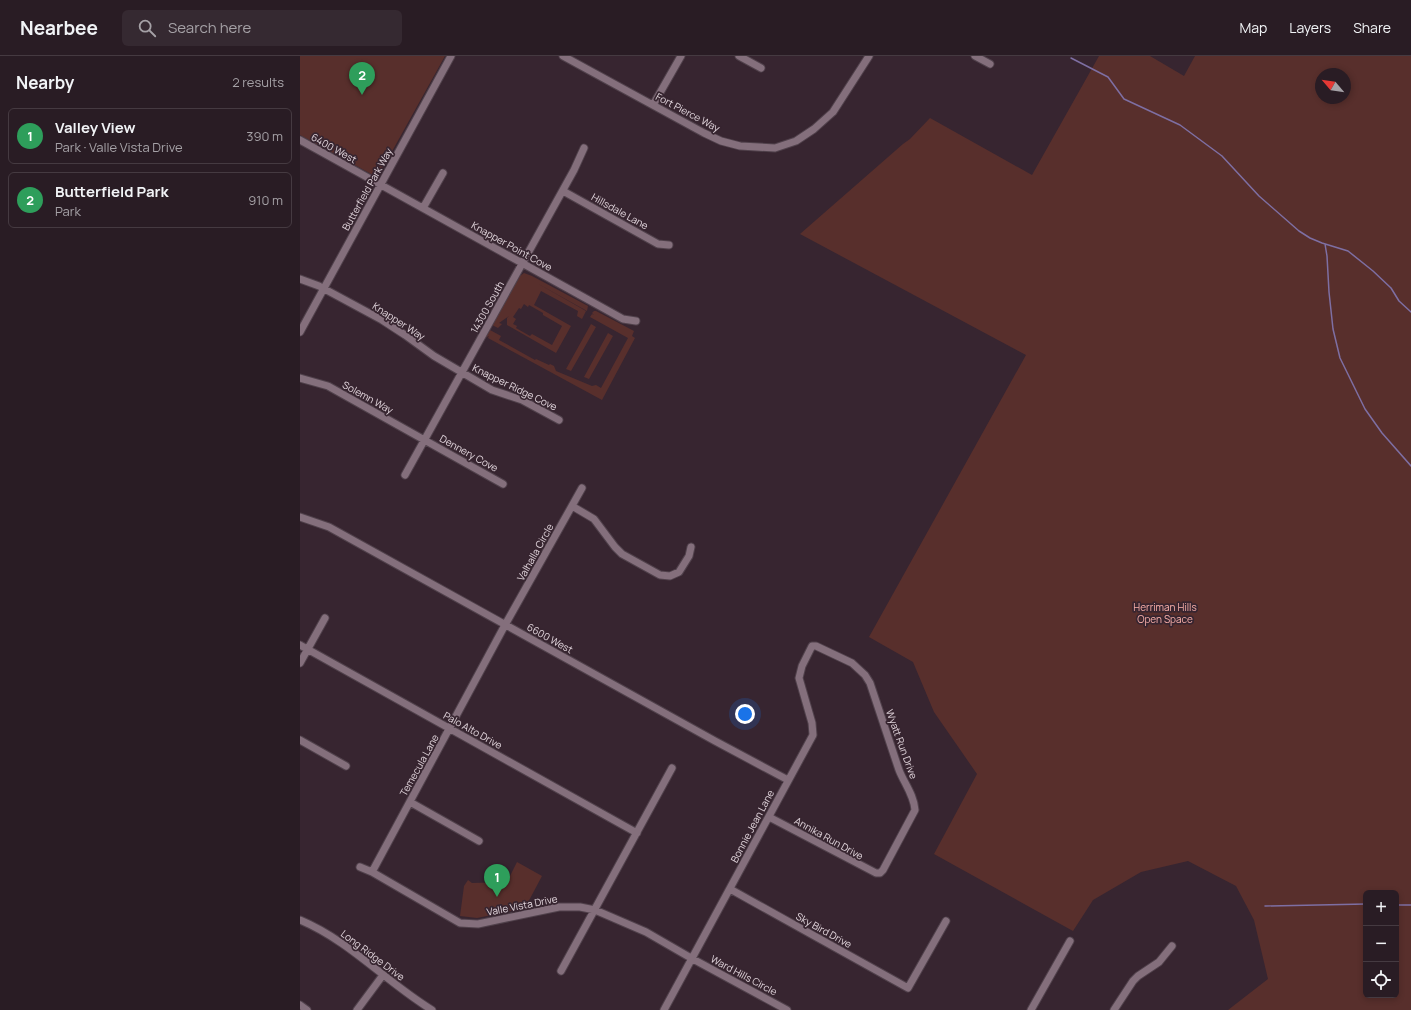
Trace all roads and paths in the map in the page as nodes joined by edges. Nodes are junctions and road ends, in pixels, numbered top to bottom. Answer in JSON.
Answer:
{"nodes":[{"id":1,"x":451,"y":56,"type":"edge"},
{"id":2,"x":563,"y":56,"type":"edge"},
{"id":3,"x":681,"y":56,"type":"edge"},
{"id":4,"x":739,"y":56,"type":"edge"},
{"id":5,"x":869,"y":56,"type":"edge"},
{"id":6,"x":975,"y":56,"type":"edge"},
{"id":7,"x":990,"y":64,"type":"dead end"},
{"id":8,"x":761,"y":68,"type":"dead end"},
{"id":9,"x":653,"y":105,"type":"junction"},
{"id":10,"x":300,"y":140,"type":"edge"},
{"id":11,"x":584,"y":148,"type":"dead end"},
{"id":12,"x":444,"y":173,"type":"dead end"},
{"id":13,"x":380,"y":185,"type":"junction"},
{"id":14,"x":563,"y":191,"type":"junction"},
{"id":15,"x":423,"y":208,"type":"junction"},
{"id":16,"x":669,"y":245,"type":"dead end"},
{"id":17,"x":522,"y":264,"type":"junction"},
{"id":18,"x":300,"y":279,"type":"edge"},
{"id":19,"x":324,"y":288,"type":"junction"},
{"id":20,"x":636,"y":321,"type":"dead end"},
{"id":21,"x":300,"y":332,"type":"edge"},
{"id":22,"x":462,"y":373,"type":"junction"},
{"id":23,"x":300,"y":378,"type":"edge"},
{"id":24,"x":559,"y":420,"type":"dead end"},
{"id":25,"x":424,"y":440,"type":"junction"},
{"id":26,"x":405,"y":475,"type":"dead end"},
{"id":27,"x":503,"y":484,"type":"dead end"},
{"id":28,"x":582,"y":488,"type":"dead end"},
{"id":29,"x":572,"y":506,"type":"junction"},
{"id":30,"x":300,"y":517,"type":"edge"},
{"id":31,"x":691,"y":547,"type":"dead end"},
{"id":32,"x":325,"y":618,"type":"dead end"},
{"id":33,"x":505,"y":625,"type":"junction"},
{"id":34,"x":300,"y":645,"type":"edge"},
{"id":35,"x":812,"y":646,"type":"joint"},
{"id":36,"x":308,"y":650,"type":"junction"},
{"id":37,"x":300,"y":664,"type":"edge"},
{"id":38,"x":450,"y":729,"type":"junction"},
{"id":39,"x":300,"y":740,"type":"edge"},
{"id":40,"x":346,"y":766,"type":"dead end"},
{"id":41,"x":672,"y":768,"type":"dead end"},
{"id":42,"x":788,"y":780,"type":"junction"},
{"id":43,"x":410,"y":802,"type":"junction"},
{"id":44,"x":769,"y":817,"type":"junction"},
{"id":45,"x":637,"y":833,"type":"junction"},
{"id":46,"x":479,"y":841,"type":"dead end"},
{"id":47,"x":360,"y":867,"type":"dead end"},
{"id":48,"x":372,"y":872,"type":"junction"},
{"id":49,"x":880,"y":873,"type":"joint"},
{"id":50,"x":730,"y":889,"type":"junction"},
{"id":51,"x":595,"y":910,"type":"junction"},
{"id":52,"x":300,"y":920,"type":"edge"},
{"id":53,"x":946,"y":921,"type":"dead end"},
{"id":54,"x":1070,"y":941,"type":"dead end"},
{"id":55,"x":1172,"y":946,"type":"dead end"},
{"id":56,"x":691,"y":958,"type":"junction"},
{"id":57,"x":561,"y":971,"type":"dead end"},
{"id":58,"x":383,"y":975,"type":"junction"},
{"id":59,"x":300,"y":1005,"type":"edge"},
{"id":60,"x":307,"y":1010,"type":"edge"},
{"id":61,"x":357,"y":1010,"type":"edge"},
{"id":62,"x":432,"y":1010,"type":"edge"},
{"id":63,"x":664,"y":1010,"type":"edge"},
{"id":64,"x":787,"y":1010,"type":"edge"},
{"id":65,"x":1031,"y":1010,"type":"edge"},
{"id":66,"x":1114,"y":1010,"type":"edge"}],
"edges":[{"from":1,"to":13,"type":"street","name":"Butterfield Park Way"},
{"from":2,"to":9,"type":"street","name":"Fort Pierce Way"},
{"from":3,"to":9,"type":"street"},
{"from":4,"to":8,"type":"street"},
{"from":5,"to":9,"type":"street","name":"Fort Pierce Way"},
{"from":6,"to":7,"type":"street"},
{"from":10,"to":13,"type":"street","name":"6400 West"},
{"from":11,"to":14,"type":"street","name":"14300 South"},
{"from":12,"to":15,"type":"street"},
{"from":13,"to":15,"type":"street","name":"Knapper Point Cove"},
{"from":13,"to":19,"type":"street","name":"Butterfield Park Way"},
{"from":14,"to":16,"type":"street","name":"Hillsdale Lane"},
{"from":14,"to":17,"type":"street","name":"14300 South"},
{"from":15,"to":17,"type":"street","name":"Knapper Point Cove"},
{"from":17,"to":20,"type":"street","name":"Knapper Point Cove"},
{"from":17,"to":22,"type":"street","name":"14300 South"},
{"from":18,"to":19,"type":"street","name":"Knapper Way"},
{"from":19,"to":21,"type":"street","name":"Butterfield Park Way"},
{"from":19,"to":22,"type":"street","name":"Knapper Way"},
{"from":22,"to":24,"type":"street","name":"Knapper Ridge Cove"},
{"from":22,"to":25,"type":"street","name":"14300 South"},
{"from":23,"to":25,"type":"street","name":"Solemn Way"},
{"from":25,"to":26,"type":"street","name":"14300 South"},
{"from":25,"to":27,"type":"street","name":"Dennery Cove"},
{"from":28,"to":29,"type":"street","name":"Valhalla Circle"},
{"from":29,"to":31,"type":"street"},
{"from":29,"to":33,"type":"street","name":"Valhalla Circle"},
{"from":30,"to":33,"type":"street","name":"6600 West"},
{"from":32,"to":36,"type":"street"},
{"from":33,"to":38,"type":"street","name":"Temecula Lane"},
{"from":33,"to":42,"type":"street","name":"6600 West"},
{"from":34,"to":36,"type":"street","name":"Palo Alto Drive"},
{"from":35,"to":42,"type":"street","name":"Bonnie Jean Lane"},
{"from":35,"to":49,"type":"street","name":"Wyatt Run Drive"},
{"from":36,"to":37,"type":"street"},
{"from":36,"to":38,"type":"street","name":"Palo Alto Drive"},
{"from":38,"to":43,"type":"street","name":"Temecula Lane"},
{"from":38,"to":45,"type":"street","name":"Palo Alto Drive"},
{"from":39,"to":40,"type":"street"},
{"from":41,"to":45,"type":"street"},
{"from":42,"to":44,"type":"street","name":"Bonnie Jean Lane"},
{"from":43,"to":46,"type":"street"},
{"from":43,"to":48,"type":"street","name":"Temecula Lane"},
{"from":44,"to":49,"type":"street","name":"Annika Run Drive"},
{"from":44,"to":50,"type":"street","name":"Bonnie Jean Lane"},
{"from":45,"to":51,"type":"street"},
{"from":47,"to":48,"type":"street","name":"Valle Vista Drive"},
{"from":48,"to":51,"type":"street","name":"Valle Vista Drive"},
{"from":50,"to":53,"type":"street","name":"Sky Bird Drive"},
{"from":50,"to":56,"type":"street","name":"Bonnie Jean Lane"},
{"from":51,"to":56,"type":"street","name":"Valle Vista Drive"},
{"from":51,"to":57,"type":"street"},
{"from":52,"to":58,"type":"street","name":"Long Ridge Drive"},
{"from":54,"to":65,"type":"street"},
{"from":55,"to":66,"type":"street"},
{"from":56,"to":63,"type":"street","name":"Bonnie Jean Lane"},
{"from":56,"to":64,"type":"street","name":"Ward Hills Circle"},
{"from":58,"to":61,"type":"street"},
{"from":58,"to":62,"type":"street","name":"Long Ridge Drive"},
{"from":59,"to":60,"type":"street"}]}
